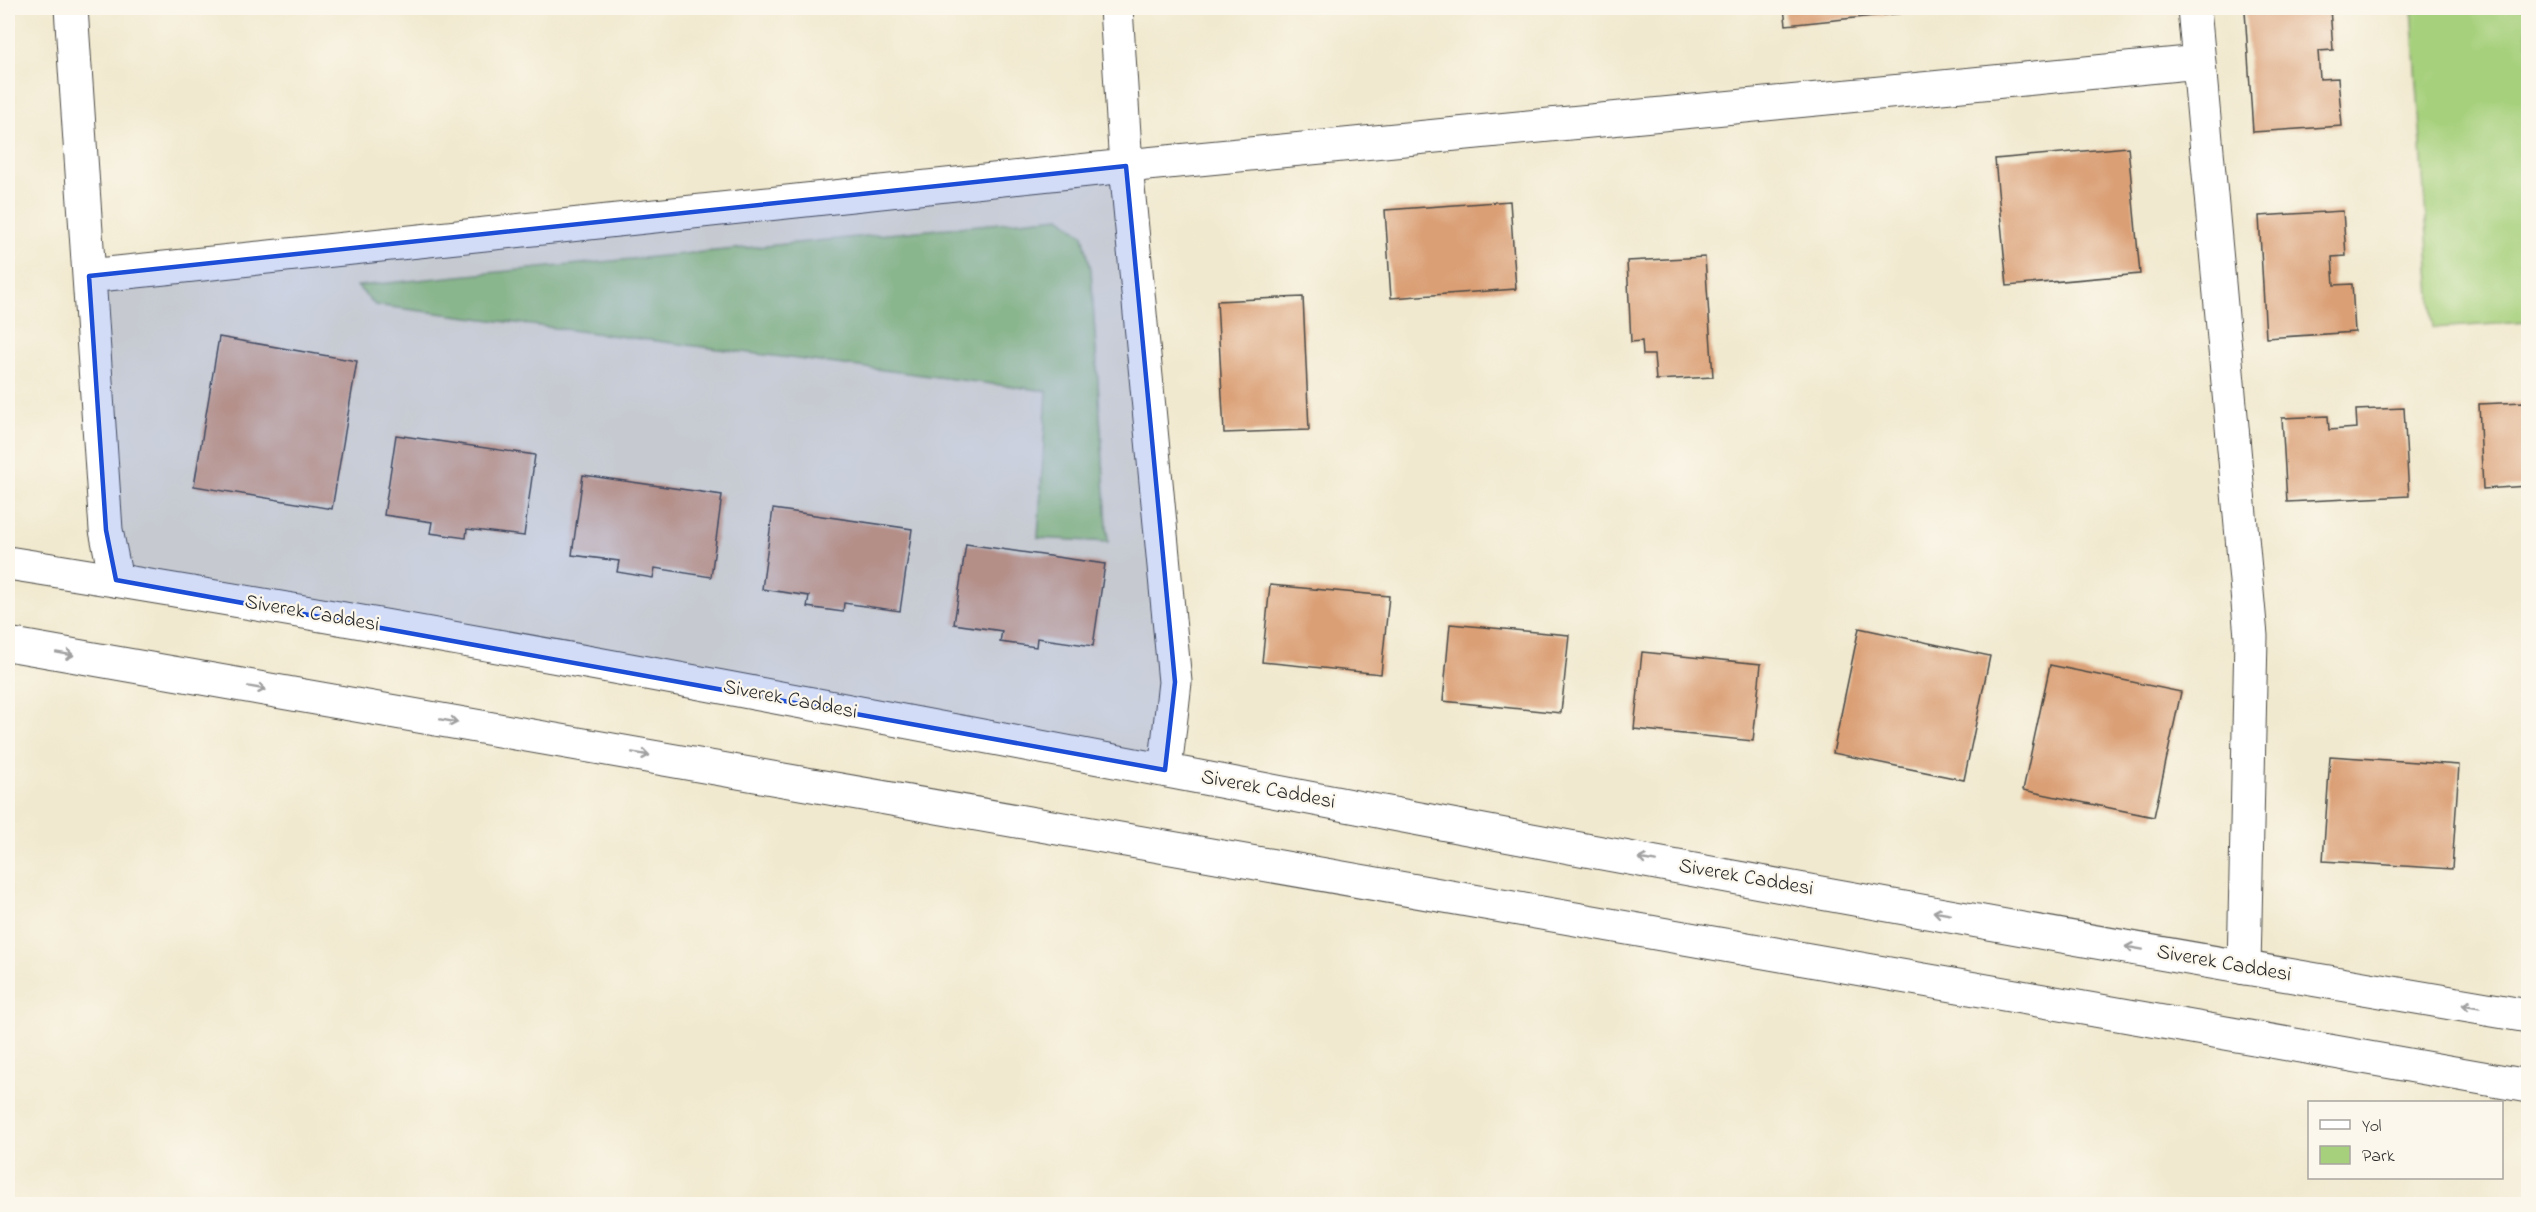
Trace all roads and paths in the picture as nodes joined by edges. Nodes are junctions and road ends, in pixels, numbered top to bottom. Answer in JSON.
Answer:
{"nodes":[{"id":1,"x":71,"y":8,"type":"edge"},
{"id":2,"x":1116,"y":8,"type":"edge"},
{"id":3,"x":2194,"y":8,"type":"edge"},
{"id":4,"x":2199,"y":62,"type":"junction"},
{"id":5,"x":1126,"y":166,"type":"junction"},
{"id":6,"x":89,"y":276,"type":"junction"},
{"id":7,"x":8,"y":563,"type":"edge"},
{"id":8,"x":116,"y":580,"type":"junction"},
{"id":9,"x":8,"y":644,"type":"edge"},
{"id":10,"x":1165,"y":770,"type":"junction"},
{"id":11,"x":2244,"y":968,"type":"junction"},
{"id":12,"x":2529,"y":1016,"type":"edge"},
{"id":13,"x":2529,"y":1086,"type":"edge"}],
"edges":[{"from":1,"to":6,"type":"main road"},
{"from":2,"to":5,"type":"main road"},
{"from":3,"to":4,"type":"main road"},
{"from":4,"to":5,"type":"main road"},
{"from":4,"to":11,"type":"main road"},
{"from":5,"to":6,"type":"main road"},
{"from":5,"to":10,"type":"main road"},
{"from":6,"to":8,"type":"main road"},
{"from":7,"to":8,"type":"main road","name":"Siverek Caddesi"},
{"from":8,"to":10,"type":"main road","name":"Siverek Caddesi"},
{"from":9,"to":13,"type":"main road","one_way":true},
{"from":11,"to":10,"type":"main road","name":"Siverek Caddesi","one_way":true},
{"from":12,"to":11,"type":"main road","name":"Siverek Caddesi","one_way":true}]}
